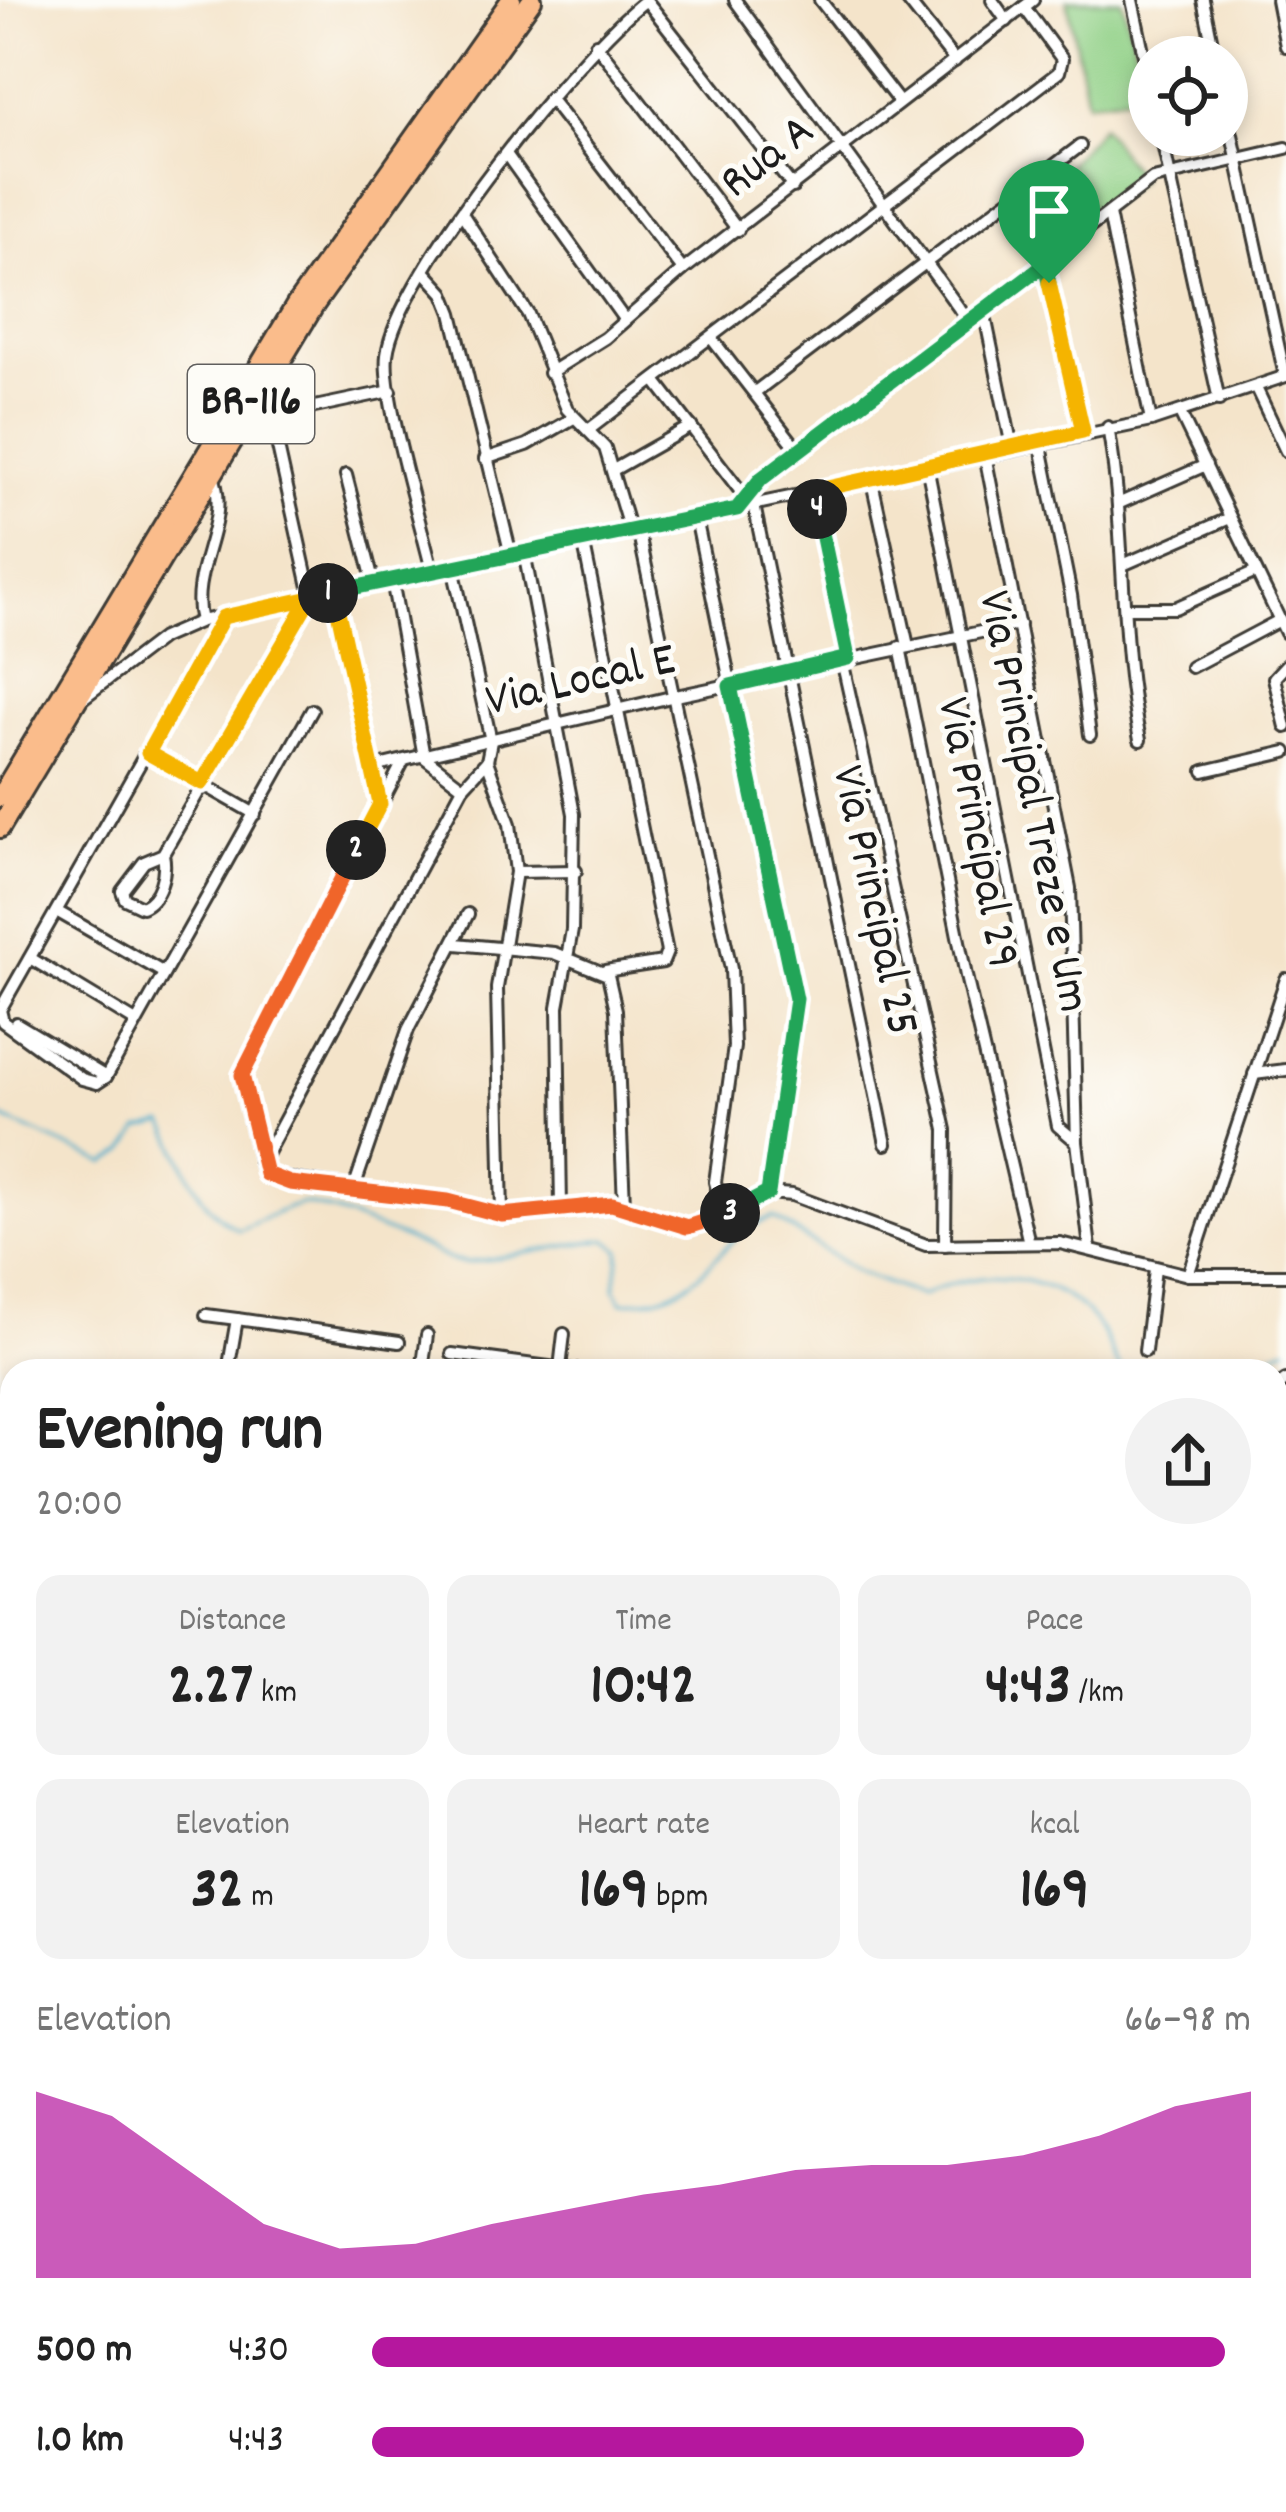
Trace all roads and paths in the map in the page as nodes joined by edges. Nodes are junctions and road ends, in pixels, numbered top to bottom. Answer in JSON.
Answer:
{"nodes":[{"id":1,"x":512,"y":0,"type":"edge"},
{"id":2,"x":532,"y":0,"type":"edge"},
{"id":3,"x":646,"y":0,"type":"edge"},
{"id":4,"x":734,"y":0,"type":"edge"},
{"id":5,"x":820,"y":0,"type":"edge"},
{"id":6,"x":908,"y":0,"type":"edge"},
{"id":7,"x":992,"y":0,"type":"edge"},
{"id":8,"x":1132,"y":0,"type":"edge"},
{"id":9,"x":1203,"y":0,"type":"edge"},
{"id":10,"x":1276,"y":0,"type":"edge"},
{"id":11,"x":1028,"y":3,"type":"edge"},
{"id":12,"x":1007,"y":21,"type":"junction"},
{"id":13,"x":1140,"y":36,"type":"edge"},
{"id":14,"x":1211,"y":36,"type":"edge"},
{"id":15,"x":596,"y":44,"type":"junction"},
{"id":16,"x":1286,"y":46,"type":"edge"},
{"id":17,"x":956,"y":61,"type":"junction"},
{"id":18,"x":549,"y":98,"type":"junction"},
{"id":19,"x":899,"y":102,"type":"junction"},
{"id":20,"x":844,"y":146,"type":"junction"},
{"id":21,"x":1080,"y":146,"type":"dead end"},
{"id":22,"x":1286,"y":148,"type":"edge"},
{"id":23,"x":506,"y":154,"type":"junction"},
{"id":24,"x":1165,"y":156,"type":"edge"},
{"id":25,"x":1236,"y":157,"type":"junction"},
{"id":26,"x":1169,"y":173,"type":"junction"},
{"id":27,"x":793,"y":187,"type":"junction"},
{"id":28,"x":886,"y":207,"type":"junction"},
{"id":29,"x":1109,"y":214,"type":"junction"},
{"id":30,"x":463,"y":215,"type":"junction"},
{"id":31,"x":738,"y":230,"type":"junction"},
{"id":32,"x":926,"y":259,"type":"junction"},
{"id":33,"x":1045,"y":264,"type":"junction"},
{"id":34,"x":683,"y":270,"type":"junction"},
{"id":35,"x":424,"y":272,"type":"junction"},
{"id":36,"x":984,"y":311,"type":"junction"},
{"id":37,"x":624,"y":320,"type":"junction"},
{"id":38,"x":969,"y":322,"type":"junction"},
{"id":39,"x":712,"y":339,"type":"junction"},
{"id":40,"x":549,"y":374,"type":"junction"},
{"id":41,"x":1285,"y":376,"type":"edge"},
{"id":42,"x":655,"y":380,"type":"junction"},
{"id":43,"x":1256,"y":388,"type":"junction"},
{"id":44,"x":391,"y":391,"type":"junction"},
{"id":45,"x":755,"y":392,"type":"junction"},
{"id":46,"x":1220,"y":400,"type":"junction"},
{"id":47,"x":1180,"y":413,"type":"junction"},
{"id":48,"x":572,"y":419,"type":"junction"},
{"id":49,"x":1151,"y":421,"type":"junction"},
{"id":50,"x":691,"y":426,"type":"junction"},
{"id":51,"x":1108,"y":427,"type":"junction"},
{"id":52,"x":591,"y":428,"type":"junction"},
{"id":53,"x":1083,"y":431,"type":"junction"},
{"id":54,"x":1040,"y":441,"type":"junction"},
{"id":55,"x":1012,"y":448,"type":"junction"},
{"id":56,"x":1286,"y":451,"type":"edge"},
{"id":57,"x":799,"y":452,"type":"junction"},
{"id":58,"x":985,"y":455,"type":"junction"},
{"id":59,"x":485,"y":459,"type":"junction"},
{"id":60,"x":1206,"y":465,"type":"junction"},
{"id":61,"x":927,"y":466,"type":"junction"},
{"id":62,"x":615,"y":469,"type":"junction"},
{"id":63,"x":211,"y":472,"type":"junction"},
{"id":64,"x":346,"y":475,"type":"dead end"},
{"id":65,"x":871,"y":477,"type":"junction"},
{"id":66,"x":814,"y":491,"type":"junction"},
{"id":67,"x":749,"y":501,"type":"junction"},
{"id":68,"x":1120,"y":503,"type":"junction"},
{"id":69,"x":696,"y":518,"type":"junction"},
{"id":70,"x":1230,"y":518,"type":"junction"},
{"id":71,"x":634,"y":530,"type":"junction"},
{"id":72,"x":583,"y":539,"type":"junction"},
{"id":73,"x":517,"y":554,"type":"junction"},
{"id":74,"x":1125,"y":564,"type":"junction"},
{"id":75,"x":453,"y":567,"type":"junction"},
{"id":76,"x":432,"y":571,"type":"junction"},
{"id":77,"x":1256,"y":572,"type":"junction"},
{"id":78,"x":392,"y":580,"type":"junction"},
{"id":79,"x":374,"y":584,"type":"junction"},
{"id":80,"x":334,"y":593,"type":"junction"},
{"id":81,"x":311,"y":596,"type":"junction"},
{"id":82,"x":1126,"y":608,"type":"junction"},
{"id":83,"x":223,"y":617,"type":"junction"},
{"id":84,"x":201,"y":621,"type":"junction"},
{"id":85,"x":1019,"y":625,"type":"junction"},
{"id":86,"x":1283,"y":627,"type":"edge"},
{"id":87,"x":961,"y":636,"type":"junction"},
{"id":88,"x":904,"y":647,"type":"junction"},
{"id":89,"x":845,"y":659,"type":"junction"},
{"id":90,"x":1286,"y":665,"type":"edge"},
{"id":91,"x":1191,"y":667,"type":"dead end"},
{"id":92,"x":790,"y":673,"type":"junction"},
{"id":93,"x":730,"y":686,"type":"junction"},
{"id":94,"x":671,"y":697,"type":"junction"},
{"id":95,"x":1283,"y":703,"type":"edge"},
{"id":96,"x":70,"y":709,"type":"junction"},
{"id":97,"x":312,"y":710,"type":"dead end"},
{"id":98,"x":616,"y":711,"type":"junction"},
{"id":99,"x":560,"y":724,"type":"junction"},
{"id":100,"x":1286,"y":727,"type":"edge"},
{"id":101,"x":1090,"y":735,"type":"dead end"},
{"id":102,"x":1140,"y":740,"type":"dead end"},
{"id":103,"x":491,"y":741,"type":"junction"},
{"id":104,"x":1286,"y":752,"type":"edge"},
{"id":105,"x":148,"y":753,"type":"junction"},
{"id":106,"x":424,"y":758,"type":"junction"},
{"id":107,"x":487,"y":760,"type":"junction"},
{"id":108,"x":403,"y":762,"type":"junction"},
{"id":109,"x":370,"y":769,"type":"junction"},
{"id":110,"x":1204,"y":771,"type":"dead end"},
{"id":111,"x":202,"y":783,"type":"junction"},
{"id":112,"x":463,"y":787,"type":"junction"},
{"id":113,"x":0,"y":797,"type":"edge"},
{"id":114,"x":380,"y":804,"type":"junction"},
{"id":115,"x":255,"y":814,"type":"junction"},
{"id":116,"x":0,"y":828,"type":"edge"},
{"id":117,"x":163,"y":854,"type":"junction"},
{"id":118,"x":576,"y":871,"type":"junction"},
{"id":119,"x":516,"y":872,"type":"junction"},
{"id":120,"x":58,"y":912,"type":"junction"},
{"id":121,"x":468,"y":914,"type":"dead end"},
{"id":122,"x":456,"y":944,"type":"junction"},
{"id":123,"x":507,"y":945,"type":"junction"},
{"id":124,"x":30,"y":958,"type":"junction"},
{"id":125,"x":563,"y":961,"type":"junction"},
{"id":126,"x":604,"y":971,"type":"junction"},
{"id":127,"x":164,"y":973,"type":"junction"},
{"id":128,"x":1286,"y":979,"type":"edge"},
{"id":129,"x":0,"y":1014,"type":"edge"},
{"id":130,"x":136,"y":1022,"type":"junction"},
{"id":131,"x":1286,"y":1070,"type":"edge"},
{"id":132,"x":1254,"y":1074,"type":"junction"},
{"id":133,"x":1077,"y":1142,"type":"junction"},
{"id":134,"x":886,"y":1144,"type":"dead end"},
{"id":135,"x":262,"y":1162,"type":"junction"},
{"id":136,"x":354,"y":1188,"type":"junction"},
{"id":137,"x":768,"y":1193,"type":"junction"},
{"id":138,"x":624,"y":1205,"type":"junction"},
{"id":139,"x":561,"y":1209,"type":"junction"},
{"id":140,"x":502,"y":1215,"type":"junction"},
{"id":141,"x":724,"y":1216,"type":"junction"},
{"id":142,"x":1029,"y":1243,"type":"junction"},
{"id":143,"x":945,"y":1245,"type":"junction"},
{"id":144,"x":1090,"y":1248,"type":"junction"},
{"id":145,"x":1156,"y":1269,"type":"junction"},
{"id":146,"x":1188,"y":1275,"type":"junction"},
{"id":147,"x":1286,"y":1275,"type":"edge"},
{"id":148,"x":206,"y":1315,"type":"dead end"},
{"id":149,"x":237,"y":1319,"type":"junction"},
{"id":150,"x":564,"y":1334,"type":"dead end"},
{"id":151,"x":427,"y":1335,"type":"dead end"},
{"id":152,"x":399,"y":1342,"type":"dead end"},
{"id":153,"x":1145,"y":1351,"type":"dead end"},
{"id":154,"x":452,"y":1354,"type":"dead end"},
{"id":155,"x":230,"y":1359,"type":"edge"},
{"id":156,"x":424,"y":1359,"type":"edge"},
{"id":157,"x":491,"y":1359,"type":"edge"},
{"id":158,"x":561,"y":1359,"type":"edge"}],
"edges":[{"from":1,"to":113,"type":"highway"},
{"from":2,"to":63,"type":"highway","number":"BR-116"},
{"from":3,"to":15,"type":"street"},
{"from":3,"to":27,"type":"street"},
{"from":4,"to":20,"type":"street"},
{"from":5,"to":19,"type":"street"},
{"from":6,"to":17,"type":"street"},
{"from":7,"to":12,"type":"street"},
{"from":8,"to":13,"type":"street"},
{"from":9,"to":14,"type":"street"},
{"from":10,"to":16,"type":"street"},
{"from":11,"to":12,"type":"street","name":"Rua A"},
{"from":11,"to":28,"type":"street"},
{"from":12,"to":17,"type":"street","name":"Rua A"},
{"from":15,"to":18,"type":"street"},
{"from":15,"to":31,"type":"street"},
{"from":17,"to":19,"type":"street","name":"Rua A"},
{"from":18,"to":23,"type":"street"},
{"from":18,"to":34,"type":"street"},
{"from":19,"to":20,"type":"street","name":"Rua A"},
{"from":20,"to":27,"type":"street","name":"Rua A"},
{"from":20,"to":28,"type":"street"},
{"from":21,"to":32,"type":"street"},
{"from":22,"to":25,"type":"street"},
{"from":23,"to":30,"type":"street"},
{"from":23,"to":37,"type":"street"},
{"from":24,"to":26,"type":"street"},
{"from":25,"to":26,"type":"street"},
{"from":25,"to":41,"type":"street"},
{"from":26,"to":29,"type":"street"},
{"from":26,"to":46,"type":"street"},
{"from":27,"to":31,"type":"street","name":"Rua A"},
{"from":28,"to":32,"type":"street"},
{"from":28,"to":39,"type":"street"},
{"from":29,"to":33,"type":"street"},
{"from":29,"to":49,"type":"street"},
{"from":30,"to":35,"type":"street"},
{"from":30,"to":40,"type":"street"},
{"from":31,"to":34,"type":"street","name":"Rua A"},
{"from":32,"to":38,"type":"street"},
{"from":32,"to":45,"type":"street"},
{"from":33,"to":36,"type":"street"},
{"from":33,"to":53,"type":"street"},
{"from":34,"to":37,"type":"street","name":"Rua A"},
{"from":35,"to":44,"type":"street"},
{"from":35,"to":59,"type":"street"},
{"from":36,"to":38,"type":"street"},
{"from":36,"to":55,"type":"street"},
{"from":37,"to":40,"type":"street","name":"Rua A"},
{"from":38,"to":57,"type":"street"},
{"from":39,"to":42,"type":"street"},
{"from":39,"to":45,"type":"street"},
{"from":40,"to":48,"type":"street"},
{"from":41,"to":43,"type":"street"},
{"from":42,"to":50,"type":"street"},
{"from":42,"to":52,"type":"street"},
{"from":43,"to":46,"type":"street"},
{"from":43,"to":56,"type":"street"},
{"from":44,"to":76,"type":"street"},
{"from":44,"to":81,"type":"street"},
{"from":45,"to":57,"type":"street"},
{"from":46,"to":47,"type":"street"},
{"from":47,"to":49,"type":"street"},
{"from":47,"to":60,"type":"street"},
{"from":48,"to":52,"type":"street"},
{"from":48,"to":59,"type":"street"},
{"from":49,"to":51,"type":"street"},
{"from":50,"to":62,"type":"street"},
{"from":50,"to":67,"type":"street"},
{"from":51,"to":53,"type":"street"},
{"from":51,"to":68,"type":"street"},
{"from":52,"to":62,"type":"street"},
{"from":53,"to":54,"type":"street"},
{"from":54,"to":55,"type":"street"},
{"from":54,"to":101,"type":"street"},
{"from":55,"to":58,"type":"street"},
{"from":57,"to":67,"type":"street"},
{"from":58,"to":61,"type":"street"},
{"from":58,"to":85,"type":"street"},
{"from":59,"to":73,"type":"street"},
{"from":60,"to":68,"type":"street"},
{"from":60,"to":70,"type":"street"},
{"from":61,"to":65,"type":"street"},
{"from":61,"to":87,"type":"street","name":"Via Principal Treze e Um"},
{"from":62,"to":71,"type":"street"},
{"from":63,"to":84,"type":"street"},
{"from":63,"to":96,"type":"highway","number":"BR-116"},
{"from":64,"to":79,"type":"street"},
{"from":65,"to":66,"type":"street"},
{"from":65,"to":88,"type":"street","name":"Via Principal 29"},
{"from":66,"to":67,"type":"street"},
{"from":66,"to":89,"type":"street"},
{"from":67,"to":69,"type":"street"},
{"from":67,"to":92,"type":"street","name":"Via Principal 25"},
{"from":68,"to":74,"type":"street"},
{"from":69,"to":71,"type":"street"},
{"from":69,"to":93,"type":"street"},
{"from":70,"to":74,"type":"street"},
{"from":70,"to":77,"type":"street"},
{"from":71,"to":72,"type":"street"},
{"from":71,"to":94,"type":"street"},
{"from":72,"to":73,"type":"street"},
{"from":72,"to":98,"type":"street"},
{"from":73,"to":75,"type":"street"},
{"from":73,"to":99,"type":"street"},
{"from":74,"to":82,"type":"street"},
{"from":75,"to":76,"type":"street"},
{"from":75,"to":103,"type":"street"},
{"from":76,"to":78,"type":"street"},
{"from":77,"to":82,"type":"street"},
{"from":77,"to":86,"type":"street"},
{"from":78,"to":79,"type":"street"},
{"from":78,"to":106,"type":"street"},
{"from":79,"to":80,"type":"street"},
{"from":80,"to":81,"type":"street"},
{"from":80,"to":109,"type":"street"},
{"from":81,"to":83,"type":"street"},
{"from":81,"to":111,"type":"street"},
{"from":82,"to":102,"type":"street"},
{"from":83,"to":84,"type":"street"},
{"from":83,"to":105,"type":"street"},
{"from":84,"to":96,"type":"street"},
{"from":85,"to":87,"type":"street","name":"Via Local E"},
{"from":85,"to":133,"type":"street"},
{"from":86,"to":91,"type":"street"},
{"from":87,"to":88,"type":"street","name":"Via Local E"},
{"from":87,"to":133,"type":"street","name":"Via Principal Treze e Um"},
{"from":88,"to":89,"type":"street","name":"Via Local E"},
{"from":88,"to":142,"type":"street","name":"Via Principal 29"},
{"from":89,"to":92,"type":"street","name":"Via Local E"},
{"from":89,"to":143,"type":"street"},
{"from":90,"to":95,"type":"street"},
{"from":92,"to":93,"type":"street","name":"Via Local E"},
{"from":92,"to":134,"type":"street","name":"Via Principal 25"},
{"from":93,"to":94,"type":"street","name":"Via Local E"},
{"from":93,"to":137,"type":"street"},
{"from":94,"to":98,"type":"street","name":"Via Local E"},
{"from":94,"to":141,"type":"street"},
{"from":95,"to":100,"type":"street"},
{"from":96,"to":116,"type":"highway","number":"BR-116"},
{"from":97,"to":115,"type":"street"},
{"from":98,"to":99,"type":"street","name":"Via Local E"},
{"from":98,"to":126,"type":"street"},
{"from":99,"to":103,"type":"street","name":"Via Local E"},
{"from":99,"to":118,"type":"street"},
{"from":103,"to":106,"type":"street","name":"Via Local E"},
{"from":103,"to":107,"type":"street"},
{"from":104,"to":110,"type":"street"},
{"from":105,"to":111,"type":"street"},
{"from":105,"to":120,"type":"street"},
{"from":106,"to":108,"type":"street","name":"Via Local E"},
{"from":106,"to":112,"type":"street"},
{"from":107,"to":112,"type":"street"},
{"from":107,"to":119,"type":"street"},
{"from":108,"to":109,"type":"street","name":"Via Local E"},
{"from":108,"to":114,"type":"street"},
{"from":109,"to":114,"type":"street"},
{"from":111,"to":115,"type":"street"},
{"from":111,"to":117,"type":"street"},
{"from":112,"to":135,"type":"street"},
{"from":114,"to":135,"type":"street"},
{"from":115,"to":127,"type":"street"},
{"from":117,"to":117,"type":"street"},
{"from":118,"to":119,"type":"street"},
{"from":118,"to":125,"type":"street"},
{"from":119,"to":123,"type":"street"},
{"from":120,"to":124,"type":"street"},
{"from":120,"to":127,"type":"street"},
{"from":121,"to":122,"type":"street"},
{"from":122,"to":123,"type":"street"},
{"from":122,"to":136,"type":"street"},
{"from":123,"to":125,"type":"street"},
{"from":123,"to":140,"type":"street"},
{"from":124,"to":129,"type":"street"},
{"from":124,"to":130,"type":"street"},
{"from":125,"to":126,"type":"street"},
{"from":125,"to":139,"type":"street"},
{"from":126,"to":138,"type":"street"},
{"from":127,"to":130,"type":"street"},
{"from":128,"to":132,"type":"street"},
{"from":129,"to":130,"type":"street"},
{"from":131,"to":132,"type":"street"},
{"from":132,"to":146,"type":"street"},
{"from":133,"to":144,"type":"street"},
{"from":135,"to":136,"type":"street"},
{"from":136,"to":140,"type":"street"},
{"from":137,"to":141,"type":"street"},
{"from":137,"to":143,"type":"street"},
{"from":138,"to":139,"type":"street"},
{"from":138,"to":141,"type":"street"},
{"from":139,"to":140,"type":"street"},
{"from":142,"to":143,"type":"street"},
{"from":142,"to":144,"type":"street"},
{"from":144,"to":145,"type":"street"},
{"from":145,"to":146,"type":"street"},
{"from":145,"to":153,"type":"street"},
{"from":146,"to":147,"type":"street"},
{"from":148,"to":149,"type":"street"},
{"from":149,"to":152,"type":"street"},
{"from":149,"to":155,"type":"street"},
{"from":150,"to":158,"type":"street"},
{"from":151,"to":156,"type":"street"},
{"from":154,"to":157,"type":"street"}]}
